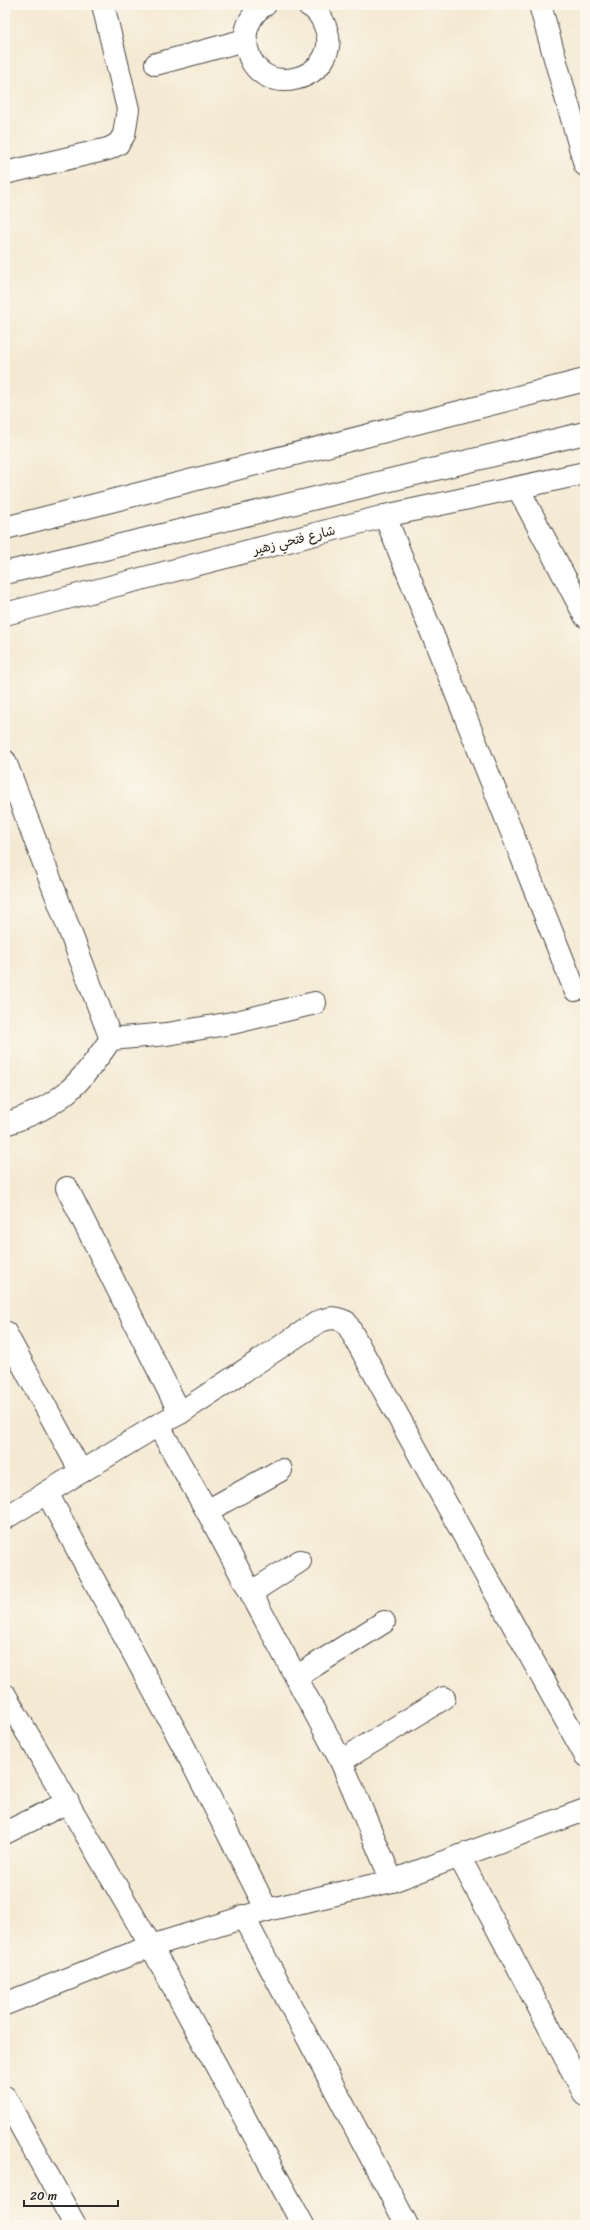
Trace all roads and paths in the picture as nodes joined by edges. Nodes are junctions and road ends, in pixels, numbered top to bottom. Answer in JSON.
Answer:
{"nodes":[{"id":1,"x":103,"y":5,"type":"edge"},
{"id":2,"x":265,"y":5,"type":"edge"},
{"id":3,"x":308,"y":5,"type":"edge"},
{"id":4,"x":540,"y":5,"type":"edge"},
{"id":5,"x":245,"y":40,"type":"junction"},
{"id":6,"x":156,"y":64,"type":"dead end"},
{"id":7,"x":585,"y":165,"type":"edge"},
{"id":8,"x":5,"y":173,"type":"edge"},
{"id":9,"x":585,"y":380,"type":"edge"},
{"id":10,"x":585,"y":433,"type":"edge"},
{"id":11,"x":585,"y":473,"type":"edge"},
{"id":12,"x":518,"y":488,"type":"junction"},
{"id":13,"x":385,"y":516,"type":"junction"},
{"id":14,"x":5,"y":528,"type":"edge"},
{"id":15,"x":5,"y":573,"type":"edge"},
{"id":16,"x":5,"y":614,"type":"edge"},
{"id":17,"x":585,"y":616,"type":"edge"},
{"id":18,"x":5,"y":761,"type":"edge"},
{"id":19,"x":576,"y":990,"type":"dead end"},
{"id":20,"x":316,"y":1003,"type":"dead end"},
{"id":21,"x":111,"y":1039,"type":"junction"},
{"id":22,"x":5,"y":1124,"type":"edge"},
{"id":23,"x":67,"y":1188,"type":"dead end"},
{"id":24,"x":5,"y":1332,"type":"edge"},
{"id":25,"x":180,"y":1413,"type":"junction"},
{"id":26,"x":158,"y":1425,"type":"junction"},
{"id":27,"x":281,"y":1470,"type":"dead end"},
{"id":28,"x":81,"y":1472,"type":"junction"},
{"id":29,"x":47,"y":1493,"type":"junction"},
{"id":30,"x":207,"y":1511,"type":"junction"},
{"id":31,"x":5,"y":1518,"type":"edge"},
{"id":32,"x":300,"y":1561,"type":"dead end"},
{"id":33,"x":252,"y":1592,"type":"junction"},
{"id":34,"x":384,"y":1622,"type":"dead end"},
{"id":35,"x":296,"y":1678,"type":"junction"},
{"id":36,"x":444,"y":1698,"type":"dead end"},
{"id":37,"x":7,"y":1702,"type":"edge"},
{"id":38,"x":585,"y":1755,"type":"edge"},
{"id":39,"x":341,"y":1761,"type":"junction"},
{"id":40,"x":68,"y":1802,"type":"junction"},
{"id":41,"x":585,"y":1810,"type":"edge"},
{"id":42,"x":5,"y":1833,"type":"edge"},
{"id":43,"x":459,"y":1856,"type":"junction"},
{"id":44,"x":392,"y":1881,"type":"junction"},
{"id":45,"x":267,"y":1910,"type":"junction"},
{"id":46,"x":243,"y":1916,"type":"junction"},
{"id":47,"x":151,"y":1946,"type":"junction"},
{"id":48,"x":5,"y":2004,"type":"edge"},
{"id":49,"x":585,"y":2095,"type":"edge"},
{"id":50,"x":5,"y":2097,"type":"edge"},
{"id":51,"x":75,"y":2225,"type":"edge"},
{"id":52,"x":303,"y":2225,"type":"edge"},
{"id":53,"x":407,"y":2225,"type":"edge"}],
"edges":[{"from":1,"to":8,"type":"street"},
{"from":2,"to":5,"type":"street"},
{"from":3,"to":5,"type":"street"},
{"from":4,"to":7,"type":"street"},
{"from":5,"to":6,"type":"street"},
{"from":9,"to":14,"type":"street"},
{"from":10,"to":15,"type":"street"},
{"from":11,"to":12,"type":"street","name":"شارع فتحي زهير"},
{"from":12,"to":13,"type":"street","name":"شارع فتحي زهير"},
{"from":12,"to":17,"type":"street"},
{"from":13,"to":16,"type":"street","name":"شارع فتحي زهير"},
{"from":13,"to":19,"type":"street"},
{"from":18,"to":21,"type":"street"},
{"from":20,"to":21,"type":"street"},
{"from":21,"to":22,"type":"street"},
{"from":23,"to":25,"type":"street"},
{"from":24,"to":28,"type":"street"},
{"from":25,"to":26,"type":"street"},
{"from":25,"to":38,"type":"street"},
{"from":26,"to":28,"type":"street"},
{"from":26,"to":30,"type":"street"},
{"from":27,"to":30,"type":"street"},
{"from":28,"to":29,"type":"street"},
{"from":29,"to":31,"type":"street"},
{"from":29,"to":45,"type":"street"},
{"from":30,"to":33,"type":"street"},
{"from":32,"to":33,"type":"street"},
{"from":33,"to":35,"type":"street"},
{"from":34,"to":35,"type":"street"},
{"from":35,"to":39,"type":"street"},
{"from":36,"to":39,"type":"street"},
{"from":37,"to":40,"type":"street"},
{"from":39,"to":44,"type":"street"},
{"from":40,"to":42,"type":"street"},
{"from":40,"to":47,"type":"street"},
{"from":41,"to":43,"type":"street"},
{"from":43,"to":44,"type":"street"},
{"from":43,"to":49,"type":"street"},
{"from":44,"to":45,"type":"street"},
{"from":45,"to":46,"type":"street"},
{"from":46,"to":47,"type":"street"},
{"from":46,"to":53,"type":"street"},
{"from":47,"to":48,"type":"street"},
{"from":47,"to":52,"type":"street"},
{"from":50,"to":51,"type":"street"}]}
